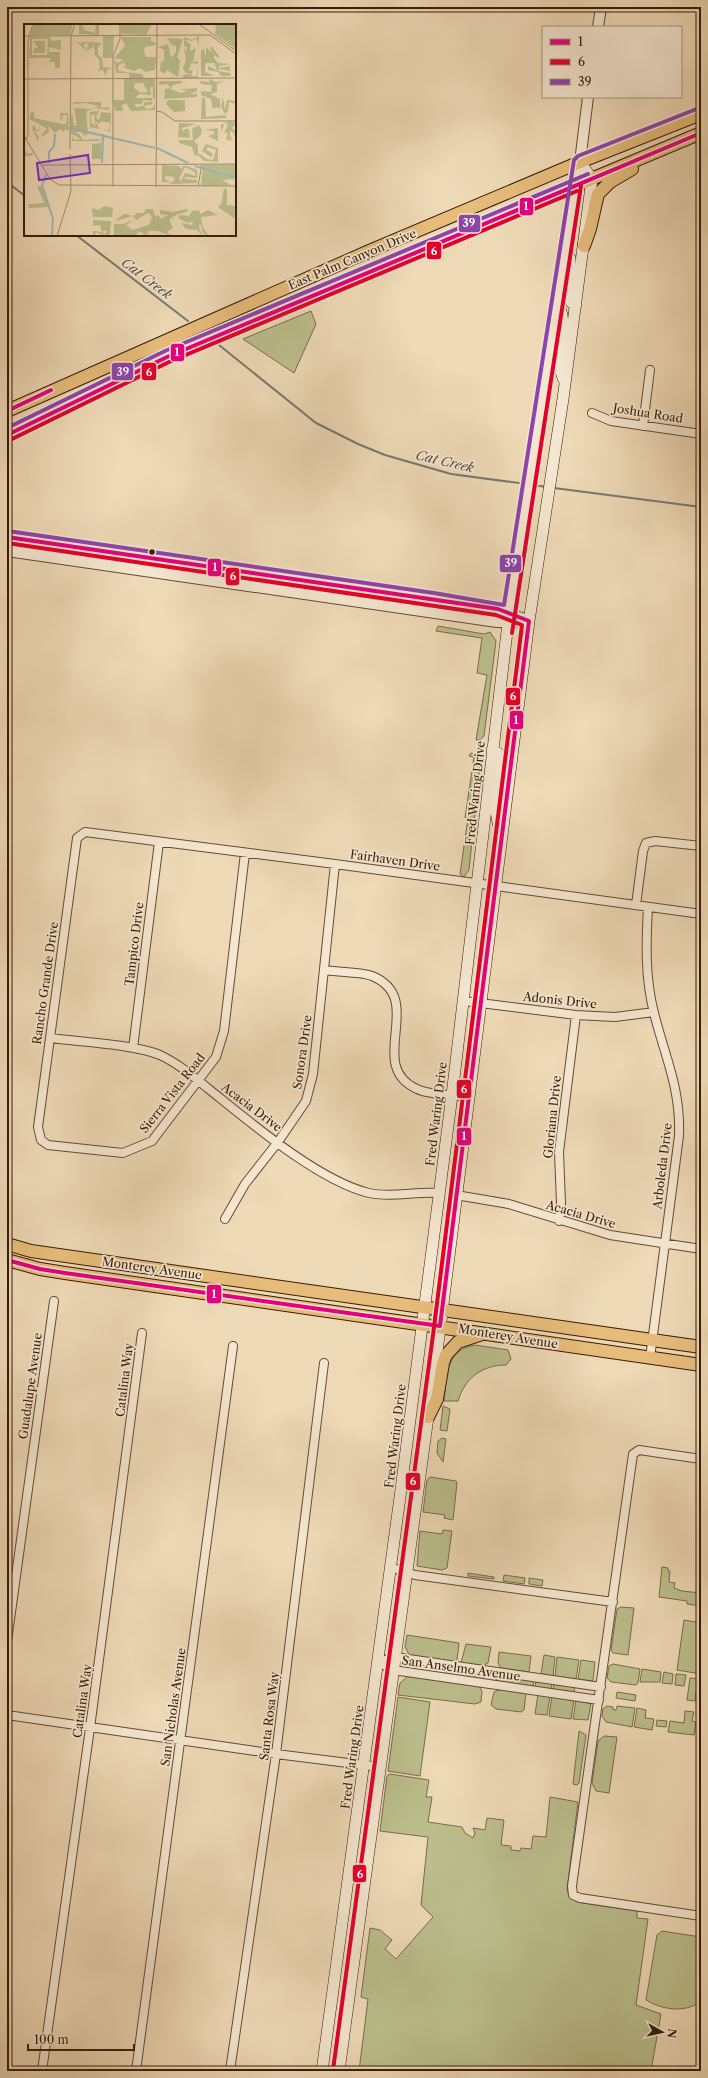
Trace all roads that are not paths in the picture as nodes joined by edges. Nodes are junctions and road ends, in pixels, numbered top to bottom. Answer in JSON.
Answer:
{"nodes":[{"id":1,"x":601,"y":7,"type":"edge"},
{"id":2,"x":598,"y":26,"type":"edge"},
{"id":3,"x":588,"y":98,"type":"edge"},
{"id":4,"x":701,"y":114,"type":"edge"},
{"id":5,"x":701,"y":133,"type":"edge"},
{"id":6,"x":648,"y":155,"type":"junction"},
{"id":7,"x":580,"y":162,"type":"junction"},
{"id":8,"x":592,"y":179,"type":"junction"},
{"id":9,"x":575,"y":185,"type":"junction"},
{"id":10,"x":567,"y":243,"type":"junction"},
{"id":11,"x":584,"y":246,"type":"junction"},
{"id":12,"x":557,"y":303,"type":"junction"},
{"id":13,"x":576,"y":305,"type":"junction"},
{"id":14,"x":149,"y":348,"type":"junction"},
{"id":15,"x":650,"y":370,"type":"dead end"},
{"id":16,"x":113,"y":382,"type":"junction"},
{"id":17,"x":565,"y":384,"type":"junction"},
{"id":18,"x":7,"y":411,"type":"edge"},
{"id":19,"x":592,"y":413,"type":"dead end"},
{"id":20,"x":643,"y":426,"type":"junction"},
{"id":21,"x":701,"y":434,"type":"edge"},
{"id":22,"x":7,"y":435,"type":"edge"},
{"id":23,"x":7,"y":537,"type":"edge"},
{"id":24,"x":7,"y":551,"type":"edge"},
{"id":25,"x":508,"y":617,"type":"junction"},
{"id":26,"x":529,"y":621,"type":"junction"},
{"id":27,"x":492,"y":750,"type":"junction"},
{"id":28,"x":85,"y":832,"type":"joint"},
{"id":29,"x":501,"y":837,"type":"junction"},
{"id":30,"x":160,"y":842,"type":"junction"},
{"id":31,"x":701,"y":846,"type":"edge"},
{"id":32,"x":246,"y":853,"type":"junction"},
{"id":33,"x":335,"y":864,"type":"junction"},
{"id":34,"x":478,"y":884,"type":"junction"},
{"id":35,"x":496,"y":886,"type":"junction"},
{"id":36,"x":636,"y":905,"type":"junction"},
{"id":37,"x":648,"y":907,"type":"junction"},
{"id":38,"x":701,"y":914,"type":"edge"},
{"id":39,"x":324,"y":970,"type":"junction"},
{"id":40,"x":464,"y":1001,"type":"junction"},
{"id":41,"x":480,"y":1003,"type":"junction"},
{"id":42,"x":654,"y":1012,"type":"junction"},
{"id":43,"x":576,"y":1015,"type":"junction"},
{"id":44,"x":50,"y":1038,"type":"junction"},
{"id":45,"x":133,"y":1048,"type":"junction"},
{"id":46,"x":197,"y":1080,"type":"junction"},
{"id":47,"x":452,"y":1095,"type":"junction"},
{"id":48,"x":468,"y":1097,"type":"junction"},
{"id":49,"x":447,"y":1133,"type":"junction"},
{"id":50,"x":41,"y":1140,"type":"joint"},
{"id":51,"x":278,"y":1142,"type":"junction"},
{"id":52,"x":439,"y":1193,"type":"junction"},
{"id":53,"x":456,"y":1195,"type":"junction"},
{"id":54,"x":225,"y":1219,"type":"dead end"},
{"id":55,"x":559,"y":1221,"type":"junction"},
{"id":56,"x":7,"y":1244,"type":"edge"},
{"id":57,"x":664,"y":1244,"type":"junction"},
{"id":58,"x":449,"y":1248,"type":"junction"},
{"id":59,"x":701,"y":1249,"type":"edge"},
{"id":60,"x":7,"y":1260,"type":"edge"},
{"id":61,"x":105,"y":1262,"type":"junction"},
{"id":62,"x":65,"y":1273,"type":"junction"},
{"id":63,"x":54,"y":1301,"type":"dead end"},
{"id":64,"x":424,"y":1308,"type":"junction"},
{"id":65,"x":442,"y":1310,"type":"junction"},
{"id":66,"x":422,"y":1323,"type":"junction"},
{"id":67,"x":440,"y":1326,"type":"junction"},
{"id":68,"x":142,"y":1333,"type":"dead end"},
{"id":69,"x":484,"y":1333,"type":"junction"},
{"id":70,"x":652,"y":1340,"type":"junction"},
{"id":71,"x":233,"y":1346,"type":"dead end"},
{"id":72,"x":701,"y":1347,"type":"edge"},
{"id":73,"x":650,"y":1358,"type":"junction"},
{"id":74,"x":324,"y":1363,"type":"dead end"},
{"id":75,"x":701,"y":1365,"type":"edge"},
{"id":76,"x":428,"y":1417,"type":"junction"},
{"id":77,"x":701,"y":1459,"type":"edge"},
{"id":78,"x":390,"y":1567,"type":"junction"},
{"id":79,"x":407,"y":1572,"type":"junction"},
{"id":80,"x":613,"y":1602,"type":"junction"},
{"id":81,"x":7,"y":1641,"type":"edge"},
{"id":82,"x":395,"y":1657,"type":"junction"},
{"id":83,"x":378,"y":1662,"type":"junction"},
{"id":84,"x":393,"y":1670,"type":"junction"},
{"id":85,"x":601,"y":1687,"type":"junction"},
{"id":86,"x":599,"y":1700,"type":"junction"},
{"id":87,"x":7,"y":1715,"type":"edge"},
{"id":88,"x":90,"y":1728,"type":"junction"},
{"id":89,"x":181,"y":1740,"type":"junction"},
{"id":90,"x":276,"y":1754,"type":"junction"},
{"id":91,"x":364,"y":1764,"type":"junction"},
{"id":92,"x":380,"y":1767,"type":"junction"},
{"id":93,"x":701,"y":1916,"type":"edge"},
{"id":94,"x":42,"y":2071,"type":"edge"},
{"id":95,"x":136,"y":2071,"type":"edge"},
{"id":96,"x":230,"y":2071,"type":"edge"},
{"id":97,"x":322,"y":2071,"type":"edge"},
{"id":98,"x":339,"y":2071,"type":"edge"}],
"edges":[{"from":1,"to":2,"type":"street"},
{"from":3,"to":7,"type":"street","name":"Fred Waring Drive"},
{"from":4,"to":7,"type":"main road","name":"East Palm Canyon Drive"},
{"from":5,"to":6,"type":"main road","name":"East Palm Canyon Drive"},
{"from":6,"to":8,"type":"main road","name":"East Palm Canyon Drive"},
{"from":6,"to":11,"type":"main road"},
{"from":7,"to":8,"type":"main road"},
{"from":7,"to":9,"type":"main road","name":"Fred Waring Drive"},
{"from":7,"to":14,"type":"main road","name":"East Palm Canyon Drive"},
{"from":8,"to":9,"type":"main road","name":"East Palm Canyon Drive"},
{"from":8,"to":11,"type":"main road"},
{"from":9,"to":10,"type":"main road","name":"Fred Waring Drive"},
{"from":9,"to":16,"type":"main road","name":"East Palm Canyon Drive"},
{"from":10,"to":12,"type":"main road","name":"Fred Waring Drive"},
{"from":10,"to":13,"type":"main road"},
{"from":11,"to":13,"type":"main road"},
{"from":12,"to":17,"type":"main road"},
{"from":12,"to":25,"type":"main road","name":"Fred Waring Drive"},
{"from":13,"to":17,"type":"main road"},
{"from":14,"to":16,"type":"main road"},
{"from":14,"to":18,"type":"main road","name":"East Palm Canyon Drive"},
{"from":15,"to":20,"type":"street"},
{"from":16,"to":22,"type":"main road","name":"East Palm Canyon Drive"},
{"from":17,"to":26,"type":"main road"},
{"from":19,"to":20,"type":"street","name":"Joshua Road"},
{"from":20,"to":21,"type":"street","name":"Joshua Road"},
{"from":23,"to":25,"type":"street"},
{"from":24,"to":25,"type":"street"},
{"from":25,"to":26,"type":"street"},
{"from":25,"to":27,"type":"main road","name":"Fred Waring Drive"},
{"from":26,"to":29,"type":"main road"},
{"from":27,"to":29,"type":"main road"},
{"from":27,"to":34,"type":"main road","name":"Fred Waring Drive"},
{"from":28,"to":30,"type":"street","name":"Fairhaven Drive"},
{"from":28,"to":44,"type":"street","name":"Rancho Grande Drive"},
{"from":29,"to":35,"type":"main road"},
{"from":30,"to":32,"type":"street","name":"Fairhaven Drive"},
{"from":30,"to":45,"type":"street","name":"Tampico Drive"},
{"from":31,"to":36,"type":"street"},
{"from":32,"to":33,"type":"street","name":"Fairhaven Drive"},
{"from":32,"to":46,"type":"street","name":"Sierra Vista Road"},
{"from":33,"to":34,"type":"street","name":"Fairhaven Drive"},
{"from":33,"to":39,"type":"street","name":"Sonora Drive"},
{"from":34,"to":35,"type":"street","name":"Fairhaven Drive"},
{"from":34,"to":40,"type":"main road","name":"Fred Waring Drive"},
{"from":35,"to":36,"type":"street","name":"Fairhaven Drive"},
{"from":35,"to":41,"type":"main road"},
{"from":36,"to":37,"type":"street","name":"Fairhaven Drive"},
{"from":37,"to":38,"type":"street","name":"Fairhaven Drive"},
{"from":37,"to":42,"type":"street","name":"Arboleda Drive"},
{"from":39,"to":47,"type":"street"},
{"from":39,"to":51,"type":"street","name":"Sonora Drive"},
{"from":40,"to":41,"type":"street","name":"Adonis Drive"},
{"from":40,"to":47,"type":"main road","name":"Fred Waring Drive"},
{"from":41,"to":43,"type":"street","name":"Adonis Drive"},
{"from":41,"to":48,"type":"main road"},
{"from":42,"to":43,"type":"street","name":"Adonis Drive"},
{"from":42,"to":57,"type":"street","name":"Arboleda Drive"},
{"from":43,"to":55,"type":"street","name":"Gloriana Drive"},
{"from":44,"to":45,"type":"street","name":"Acacia Drive"},
{"from":44,"to":50,"type":"street","name":"Rancho Grande Drive"},
{"from":45,"to":46,"type":"street","name":"Acacia Drive"},
{"from":46,"to":50,"type":"street","name":"Sierra Vista Road"},
{"from":46,"to":51,"type":"street","name":"Acacia Drive"},
{"from":47,"to":48,"type":"street"},
{"from":47,"to":49,"type":"main road","name":"Fred Waring Drive"},
{"from":48,"to":53,"type":"main road"},
{"from":49,"to":52,"type":"main road","name":"Fred Waring Drive"},
{"from":49,"to":53,"type":"main road"},
{"from":51,"to":52,"type":"street","name":"Acacia Drive"},
{"from":51,"to":54,"type":"street","name":"Sonora Drive"},
{"from":52,"to":58,"type":"main road"},
{"from":52,"to":64,"type":"main road","name":"Fred Waring Drive"},
{"from":53,"to":55,"type":"street","name":"Acacia Drive"},
{"from":53,"to":58,"type":"main road"},
{"from":55,"to":57,"type":"street","name":"Acacia Drive"},
{"from":56,"to":61,"type":"main road","name":"Monterey Avenue"},
{"from":57,"to":59,"type":"street","name":"Acacia Drive"},
{"from":57,"to":70,"type":"street","name":"Arboleda Drive"},
{"from":58,"to":65,"type":"main road"},
{"from":60,"to":62,"type":"main road","name":"Monterey Avenue"},
{"from":61,"to":62,"type":"main road"},
{"from":61,"to":64,"type":"main road","name":"Monterey Avenue"},
{"from":62,"to":66,"type":"main road","name":"Monterey Avenue"},
{"from":63,"to":81,"type":"street","name":"Guadalupe Avenue"},
{"from":64,"to":65,"type":"main road","name":"Monterey Avenue"},
{"from":64,"to":66,"type":"main road","name":"Fred Waring Drive"},
{"from":65,"to":67,"type":"main road"},
{"from":65,"to":70,"type":"main road","name":"Monterey Avenue"},
{"from":66,"to":67,"type":"main road","name":"Monterey Avenue"},
{"from":66,"to":78,"type":"main road","name":"Fred Waring Drive"},
{"from":67,"to":69,"type":"main road","name":"Monterey Avenue"},
{"from":67,"to":76,"type":"main road"},
{"from":68,"to":88,"type":"street","name":"Catalina Way"},
{"from":69,"to":73,"type":"main road","name":"Monterey Avenue"},
{"from":69,"to":76,"type":"main road"},
{"from":70,"to":72,"type":"main road","name":"Monterey Avenue"},
{"from":70,"to":73,"type":"street","name":"Arboleda Drive"},
{"from":71,"to":89,"type":"street","name":"San Nicholas Avenue"},
{"from":73,"to":75,"type":"main road","name":"Monterey Avenue"},
{"from":74,"to":90,"type":"street","name":"Santa Rosa Way"},
{"from":76,"to":79,"type":"main road"},
{"from":77,"to":80,"type":"street"},
{"from":78,"to":79,"type":"street"},
{"from":78,"to":83,"type":"main road","name":"Fred Waring Drive"},
{"from":79,"to":80,"type":"street"},
{"from":79,"to":82,"type":"main road"},
{"from":80,"to":85,"type":"street"},
{"from":82,"to":83,"type":"street","name":"San Anselmo Avenue"},
{"from":82,"to":84,"type":"main road"},
{"from":82,"to":85,"type":"street","name":"San Anselmo Avenue"},
{"from":83,"to":84,"type":"street","name":"San Anselmo Avenue"},
{"from":83,"to":91,"type":"main road","name":"Fred Waring Drive"},
{"from":84,"to":86,"type":"street","name":"San Anselmo Avenue"},
{"from":84,"to":92,"type":"main road"},
{"from":85,"to":86,"type":"street"},
{"from":86,"to":93,"type":"street"},
{"from":87,"to":88,"type":"street"},
{"from":88,"to":89,"type":"street"},
{"from":88,"to":94,"type":"street","name":"Catalina Way"},
{"from":89,"to":90,"type":"street"},
{"from":89,"to":95,"type":"street","name":"San Nicholas Avenue"},
{"from":90,"to":91,"type":"street"},
{"from":90,"to":96,"type":"street","name":"Santa Rosa Way"},
{"from":91,"to":92,"type":"street"},
{"from":91,"to":97,"type":"main road","name":"Fred Waring Drive"},
{"from":92,"to":98,"type":"main road"}]}
